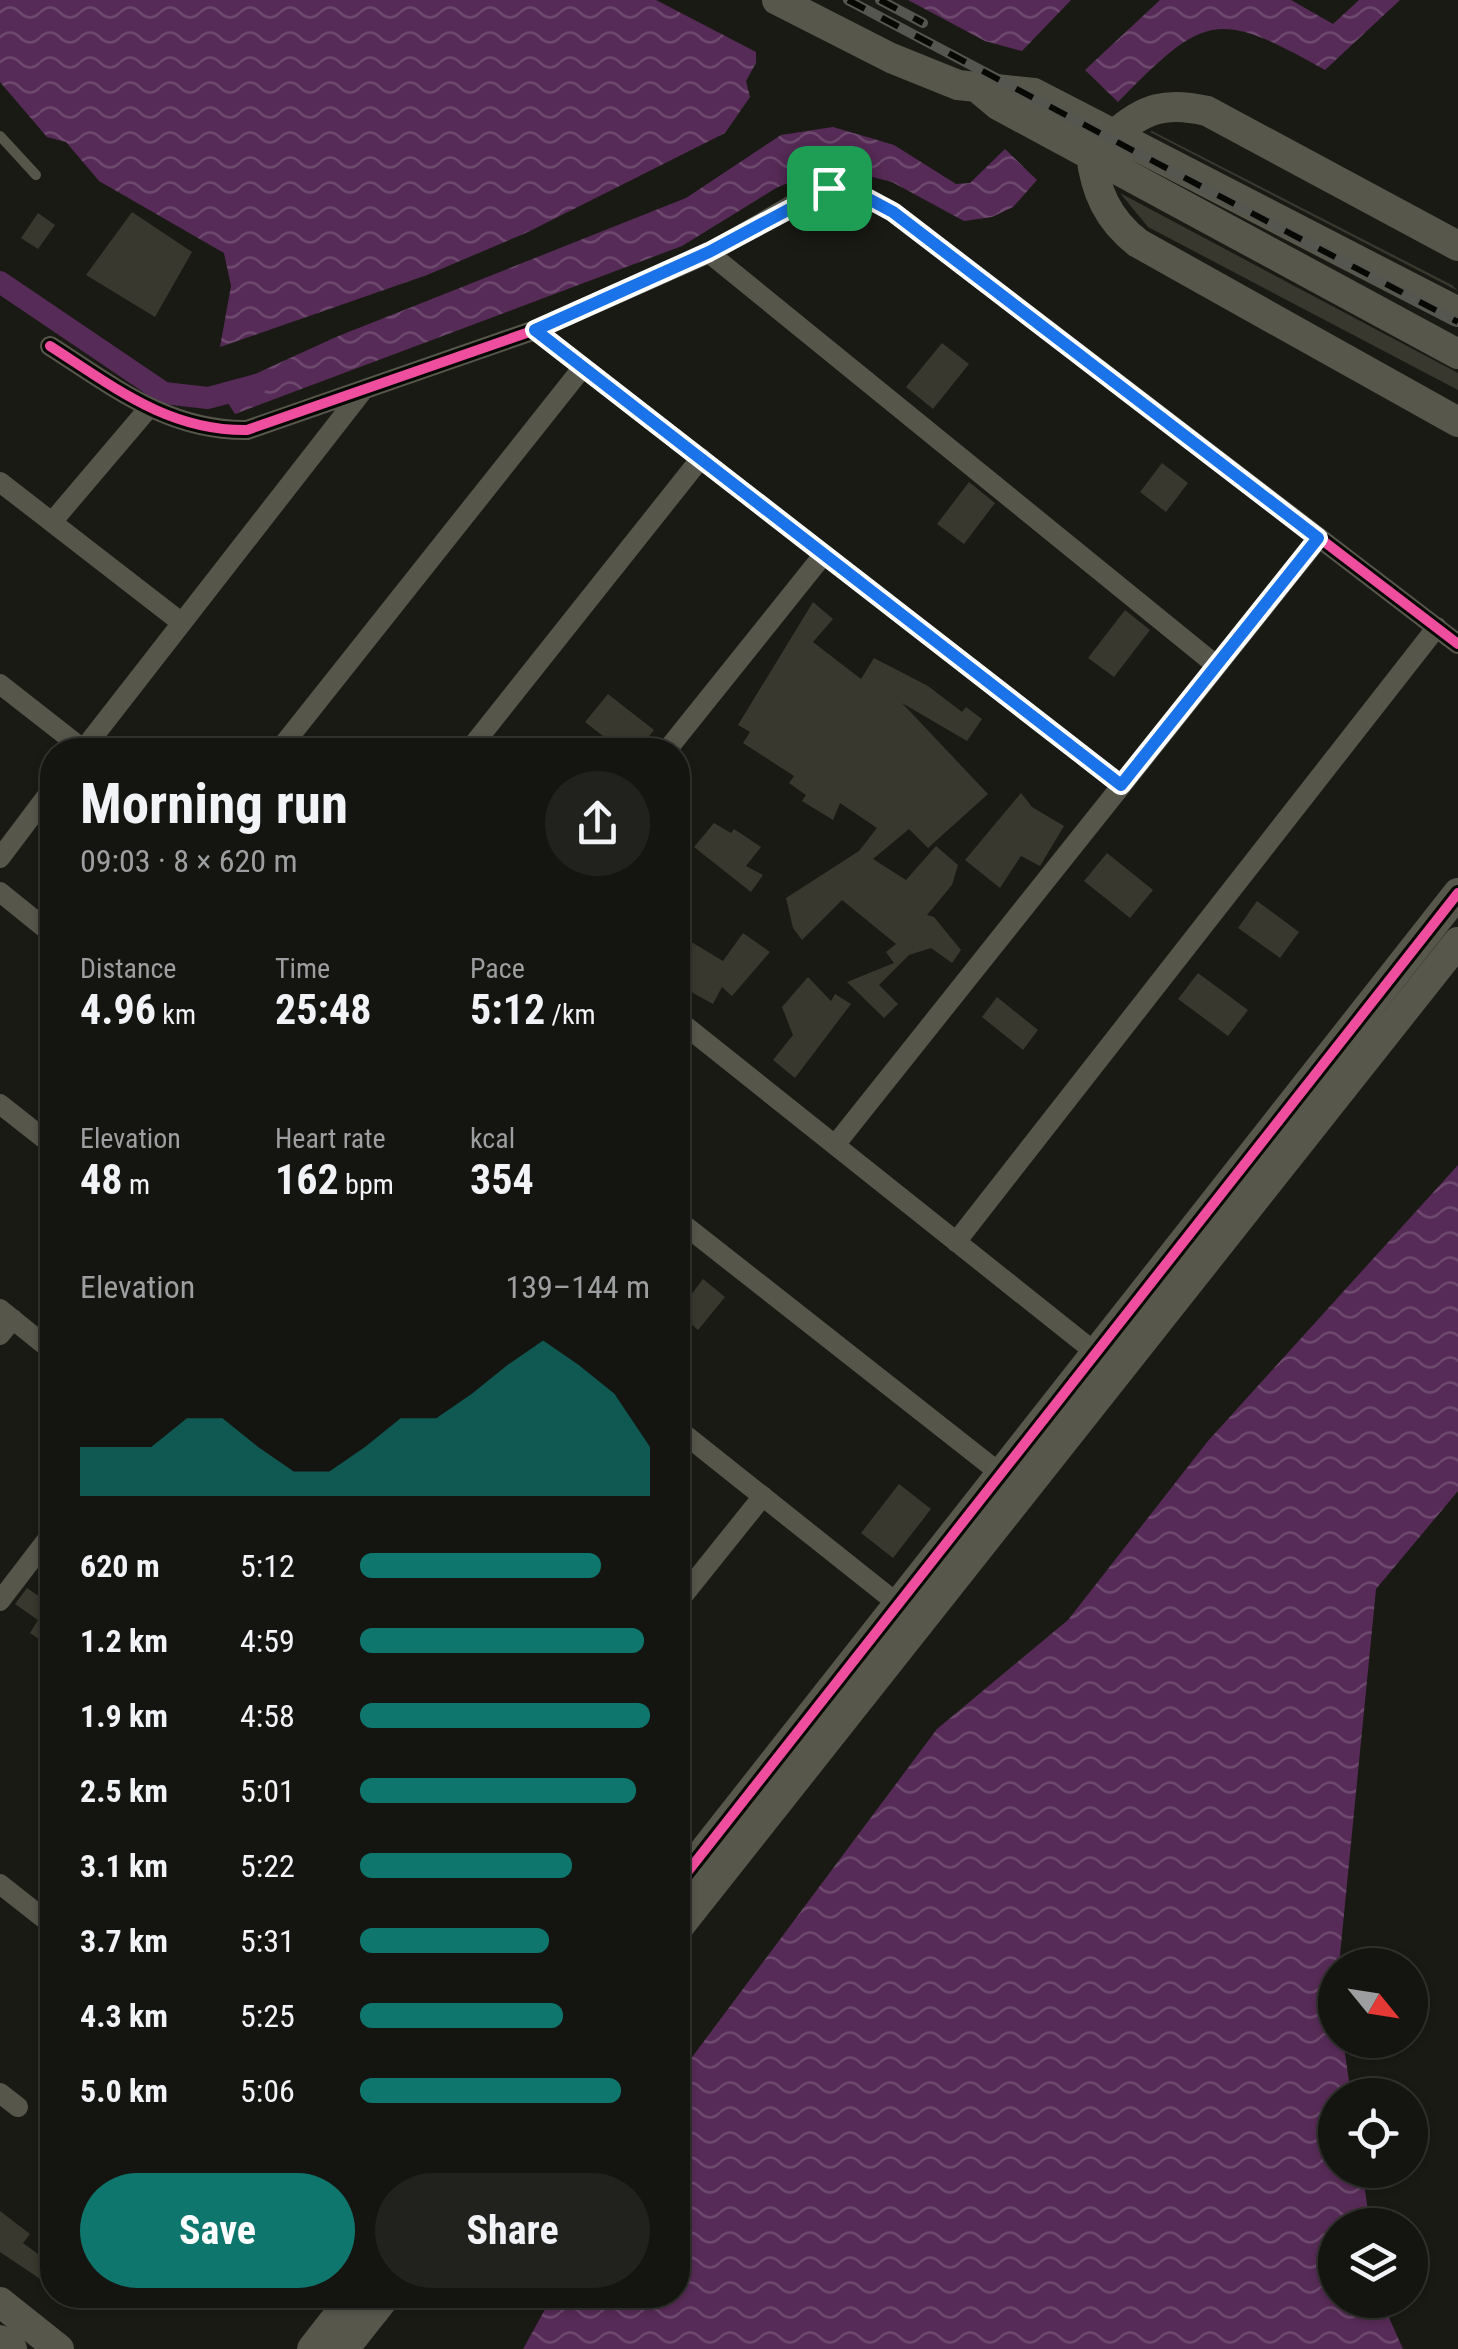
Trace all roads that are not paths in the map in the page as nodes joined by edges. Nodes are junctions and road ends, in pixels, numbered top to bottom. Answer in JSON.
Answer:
{"nodes":[{"id":1,"x":777,"y":0,"type":"edge"},
{"id":2,"x":0,"y":136,"type":"edge"},
{"id":3,"x":1102,"y":144,"type":"junction"},
{"id":4,"x":36,"y":175,"type":"dead end"},
{"id":5,"x":1458,"y":246,"type":"edge"},
{"id":6,"x":709,"y":252,"type":"junction"},
{"id":7,"x":1458,"y":312,"type":"edge"},
{"id":8,"x":535,"y":330,"type":"junction"},
{"id":9,"x":50,"y":346,"type":"dead end"},
{"id":10,"x":1458,"y":354,"type":"edge"},
{"id":11,"x":583,"y":367,"type":"junction"},
{"id":12,"x":360,"y":393,"type":"junction"},
{"id":13,"x":148,"y":409,"type":"junction"},
{"id":14,"x":1458,"y":422,"type":"edge"},
{"id":15,"x":700,"y":458,"type":"junction"},
{"id":16,"x":0,"y":482,"type":"edge"},
{"id":17,"x":52,"y":522,"type":"junction"},
{"id":18,"x":1318,"y":538,"type":"junction"},
{"id":19,"x":824,"y":554,"type":"junction"},
{"id":20,"x":182,"y":623,"type":"junction"},
{"id":21,"x":1437,"y":627,"type":"junction"},
{"id":22,"x":1458,"y":644,"type":"edge"},
{"id":23,"x":1217,"y":666,"type":"junction"},
{"id":24,"x":0,"y":684,"type":"edge"},
{"id":25,"x":68,"y":738,"type":"edge"},
{"id":26,"x":92,"y":738,"type":"edge"},
{"id":27,"x":289,"y":738,"type":"edge"},
{"id":28,"x":478,"y":738,"type":"edge"},
{"id":29,"x":677,"y":738,"type":"edge"},
{"id":30,"x":1121,"y":785,"type":"junction"},
{"id":31,"x":40,"y":805,"type":"edge"},
{"id":32,"x":0,"y":858,"type":"edge"},
{"id":33,"x":0,"y":892,"type":"edge"},
{"id":34,"x":1458,"y":893,"type":"edge"},
{"id":35,"x":40,"y":924,"type":"edge"},
{"id":36,"x":1458,"y":942,"type":"edge"},
{"id":37,"x":690,"y":1030,"type":"edge"},
{"id":38,"x":0,"y":1104,"type":"edge"},
{"id":39,"x":40,"y":1136,"type":"edge"},
{"id":40,"x":835,"y":1145,"type":"junction"},
{"id":41,"x":690,"y":1229,"type":"edge"},
{"id":42,"x":956,"y":1242,"type":"junction"},
{"id":43,"x":4,"y":1321,"type":"edge"},
{"id":44,"x":40,"y":1344,"type":"edge"},
{"id":45,"x":1096,"y":1353,"type":"junction"},
{"id":46,"x":690,"y":1438,"type":"edge"},
{"id":47,"x":1001,"y":1474,"type":"junction"},
{"id":48,"x":763,"y":1496,"type":"junction"},
{"id":49,"x":40,"y":1549,"type":"edge"},
{"id":50,"x":690,"y":1587,"type":"edge"},
{"id":51,"x":0,"y":1601,"type":"edge"},
{"id":52,"x":898,"y":1604,"type":"junction"},
{"id":53,"x":690,"y":1869,"type":"edge"},
{"id":54,"x":0,"y":1884,"type":"edge"},
{"id":55,"x":690,"y":1913,"type":"edge"},
{"id":56,"x":40,"y":1916,"type":"edge"},
{"id":57,"x":0,"y":2093,"type":"edge"},
{"id":58,"x":18,"y":2107,"type":"dead end"},
{"id":59,"x":0,"y":2302,"type":"edge"},
{"id":60,"x":344,"y":2308,"type":"edge"},
{"id":61,"x":377,"y":2308,"type":"edge"},
{"id":62,"x":0,"y":2340,"type":"edge"},
{"id":63,"x":12,"y":2349,"type":"edge"},
{"id":64,"x":60,"y":2349,"type":"edge"},
{"id":65,"x":312,"y":2349,"type":"edge"},
{"id":66,"x":344,"y":2349,"type":"edge"}],
"edges":[{"from":1,"to":3,"type":"street"},
{"from":2,"to":4,"type":"lane"},
{"from":3,"to":5,"type":"street"},
{"from":3,"to":7,"type":"street"},
{"from":3,"to":10,"type":"street"},
{"from":3,"to":14,"type":"street"},
{"from":6,"to":8,"type":"street"},
{"from":6,"to":18,"type":"street"},
{"from":6,"to":23,"type":"street"},
{"from":8,"to":11,"type":"street"},
{"from":8,"to":12,"type":"street"},
{"from":9,"to":13,"type":"street"},
{"from":11,"to":15,"type":"street"},
{"from":11,"to":27,"type":"street"},
{"from":12,"to":13,"type":"street"},
{"from":12,"to":20,"type":"street"},
{"from":13,"to":17,"type":"street"},
{"from":15,"to":19,"type":"street"},
{"from":15,"to":28,"type":"street"},
{"from":16,"to":17,"type":"street"},
{"from":17,"to":20,"type":"street"},
{"from":18,"to":21,"type":"street"},
{"from":18,"to":23,"type":"street"},
{"from":19,"to":29,"type":"street"},
{"from":19,"to":30,"type":"street"},
{"from":20,"to":26,"type":"street"},
{"from":21,"to":22,"type":"street"},
{"from":21,"to":42,"type":"street"},
{"from":23,"to":30,"type":"street"},
{"from":24,"to":25,"type":"street"},
{"from":30,"to":40,"type":"street"},
{"from":31,"to":32,"type":"street"},
{"from":33,"to":35,"type":"street"},
{"from":34,"to":45,"type":"street"},
{"from":36,"to":55,"type":"street"},
{"from":37,"to":40,"type":"street"},
{"from":38,"to":39,"type":"street"},
{"from":40,"to":42,"type":"street"},
{"from":41,"to":47,"type":"street"},
{"from":42,"to":45,"type":"street"},
{"from":43,"to":44,"type":"street"},
{"from":45,"to":47,"type":"street"},
{"from":46,"to":48,"type":"street"},
{"from":47,"to":52,"type":"street"},
{"from":48,"to":50,"type":"street"},
{"from":48,"to":52,"type":"street"},
{"from":49,"to":51,"type":"street"},
{"from":52,"to":53,"type":"street"},
{"from":54,"to":56,"type":"street"},
{"from":57,"to":58,"type":"street"},
{"from":59,"to":64,"type":"street"},
{"from":60,"to":65,"type":"street"},
{"from":61,"to":66,"type":"street"},
{"from":62,"to":63,"type":"street"}]}
